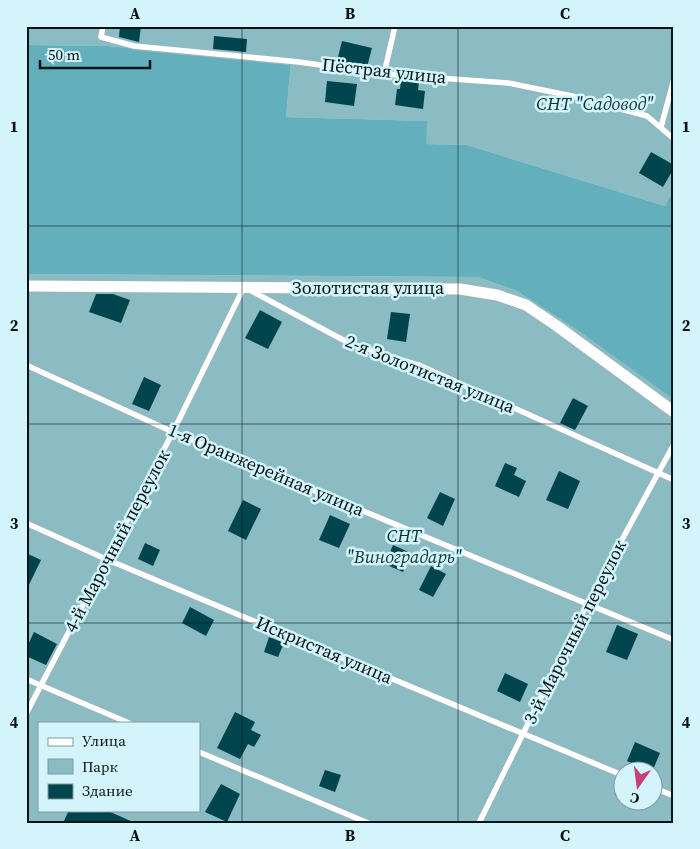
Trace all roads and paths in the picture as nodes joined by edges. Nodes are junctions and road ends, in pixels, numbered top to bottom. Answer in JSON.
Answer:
{"nodes":[{"id":1,"x":103,"y":26,"type":"edge"},
{"id":2,"x":395,"y":26,"type":"edge"},
{"id":3,"x":384,"y":74,"type":"junction"},
{"id":4,"x":674,"y":79,"type":"edge"},
{"id":5,"x":661,"y":127,"type":"junction"},
{"id":6,"x":674,"y":139,"type":"edge"},
{"id":7,"x":26,"y":286,"type":"edge"},
{"id":8,"x":244,"y":287,"type":"junction"},
{"id":9,"x":26,"y":365,"type":"edge"},
{"id":10,"x":674,"y":412,"type":"edge"},
{"id":11,"x":173,"y":432,"type":"junction"},
{"id":12,"x":674,"y":444,"type":"edge"},
{"id":13,"x":657,"y":472,"type":"junction"},
{"id":14,"x":674,"y":480,"type":"edge"},
{"id":15,"x":26,"y":523,"type":"edge"},
{"id":16,"x":108,"y":560,"type":"junction"},
{"id":17,"x":587,"y":604,"type":"junction"},
{"id":18,"x":674,"y":640,"type":"edge"},
{"id":19,"x":26,"y":679,"type":"edge"},
{"id":20,"x":40,"y":686,"type":"junction"},
{"id":21,"x":26,"y":714,"type":"edge"},
{"id":22,"x":127,"y":722,"type":"edge"},
{"id":23,"x":524,"y":733,"type":"junction"},
{"id":24,"x":200,"y":752,"type":"edge"},
{"id":25,"x":612,"y":771,"type":"edge"},
{"id":26,"x":662,"y":791,"type":"edge"},
{"id":27,"x":674,"y":796,"type":"edge"},
{"id":28,"x":368,"y":823,"type":"edge"},
{"id":29,"x":479,"y":823,"type":"edge"}],
"edges":[{"from":1,"to":3,"type":"lane","name":"Пёстрая улица"},
{"from":2,"to":3,"type":"lane"},
{"from":3,"to":5,"type":"lane","name":"Пёстрая улица"},
{"from":4,"to":5,"type":"lane"},
{"from":5,"to":6,"type":"lane","name":"Пёстрая улица"},
{"from":7,"to":8,"type":"street","name":"Золотистая улица"},
{"from":8,"to":10,"type":"street","name":"Золотистая улица"},
{"from":8,"to":11,"type":"lane","name":"4-й Марочный переулок"},
{"from":8,"to":13,"type":"lane","name":"2-я Золотистая улица"},
{"from":9,"to":11,"type":"lane","name":"1-я Оранжерейная улица"},
{"from":11,"to":16,"type":"lane","name":"4-й Марочный переулок"},
{"from":11,"to":17,"type":"lane","name":"1-я Оранжерейная улица"},
{"from":12,"to":13,"type":"lane","name":"3-й Марочный переулок"},
{"from":13,"to":14,"type":"lane","name":"2-я Золотистая улица"},
{"from":13,"to":17,"type":"lane","name":"3-й Марочный переулок"},
{"from":15,"to":16,"type":"lane","name":"Искристая улица"},
{"from":16,"to":20,"type":"lane","name":"4-й Марочный переулок"},
{"from":16,"to":23,"type":"lane","name":"Искристая улица"},
{"from":17,"to":18,"type":"lane","name":"1-я Оранжерейная улица"},
{"from":17,"to":23,"type":"lane","name":"3-й Марочный переулок"},
{"from":19,"to":20,"type":"lane"},
{"from":20,"to":21,"type":"lane","name":"4-й Марочный переулок"},
{"from":20,"to":22,"type":"lane"},
{"from":23,"to":25,"type":"lane","name":"Искристая улица"},
{"from":23,"to":29,"type":"lane","name":"3-й Марочный переулок"},
{"from":24,"to":28,"type":"lane"},
{"from":26,"to":27,"type":"lane"}]}
